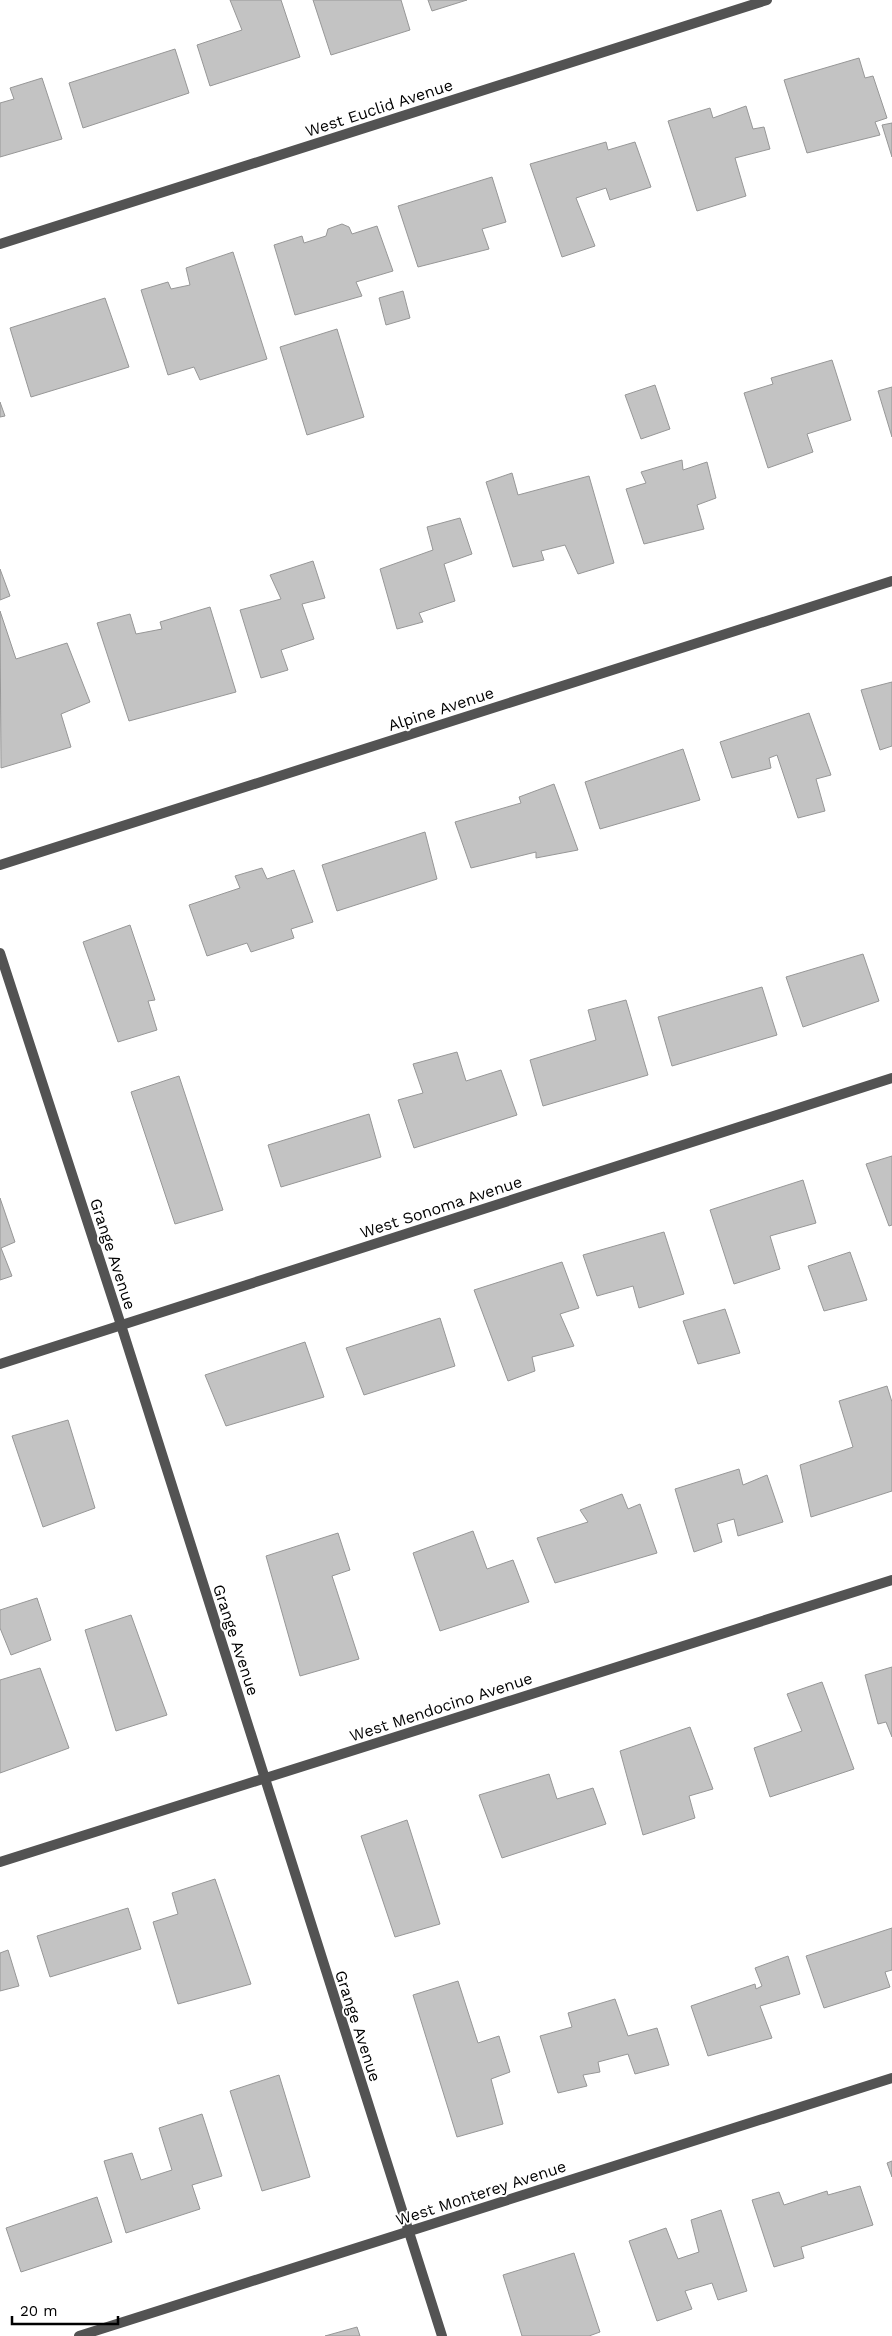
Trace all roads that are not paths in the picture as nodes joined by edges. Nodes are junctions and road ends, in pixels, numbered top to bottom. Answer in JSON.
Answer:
{"nodes":[{"id":1,"x":767,"y":0,"type":"edge"},
{"id":2,"x":0,"y":244,"type":"edge"},
{"id":3,"x":892,"y":581,"type":"edge"},
{"id":4,"x":0,"y":865,"type":"edge"},
{"id":5,"x":0,"y":953,"type":"edge"},
{"id":6,"x":892,"y":1078,"type":"edge"},
{"id":7,"x":121,"y":1325,"type":"junction"},
{"id":8,"x":0,"y":1364,"type":"edge"},
{"id":9,"x":892,"y":1580,"type":"edge"},
{"id":10,"x":264,"y":1778,"type":"junction"},
{"id":11,"x":0,"y":1862,"type":"edge"},
{"id":12,"x":892,"y":2078,"type":"edge"},
{"id":13,"x":408,"y":2232,"type":"junction"},
{"id":14,"x":79,"y":2336,"type":"edge"},
{"id":15,"x":442,"y":2336,"type":"edge"}],
"edges":[{"from":1,"to":2,"type":"street","name":"West Euclid Avenue"},
{"from":3,"to":4,"type":"street","name":"Alpine Avenue"},
{"from":5,"to":7,"type":"street","name":"Grange Avenue"},
{"from":6,"to":7,"type":"street","name":"West Sonoma Avenue"},
{"from":7,"to":8,"type":"street","name":"West Sonoma Avenue"},
{"from":7,"to":10,"type":"street","name":"Grange Avenue"},
{"from":9,"to":10,"type":"street","name":"West Mendocino Avenue"},
{"from":10,"to":11,"type":"street","name":"West Mendocino Avenue"},
{"from":10,"to":13,"type":"street","name":"Grange Avenue"},
{"from":12,"to":13,"type":"street","name":"West Monterey Avenue"},
{"from":13,"to":14,"type":"street","name":"West Monterey Avenue"},
{"from":13,"to":15,"type":"street","name":"Grange Avenue"}]}
